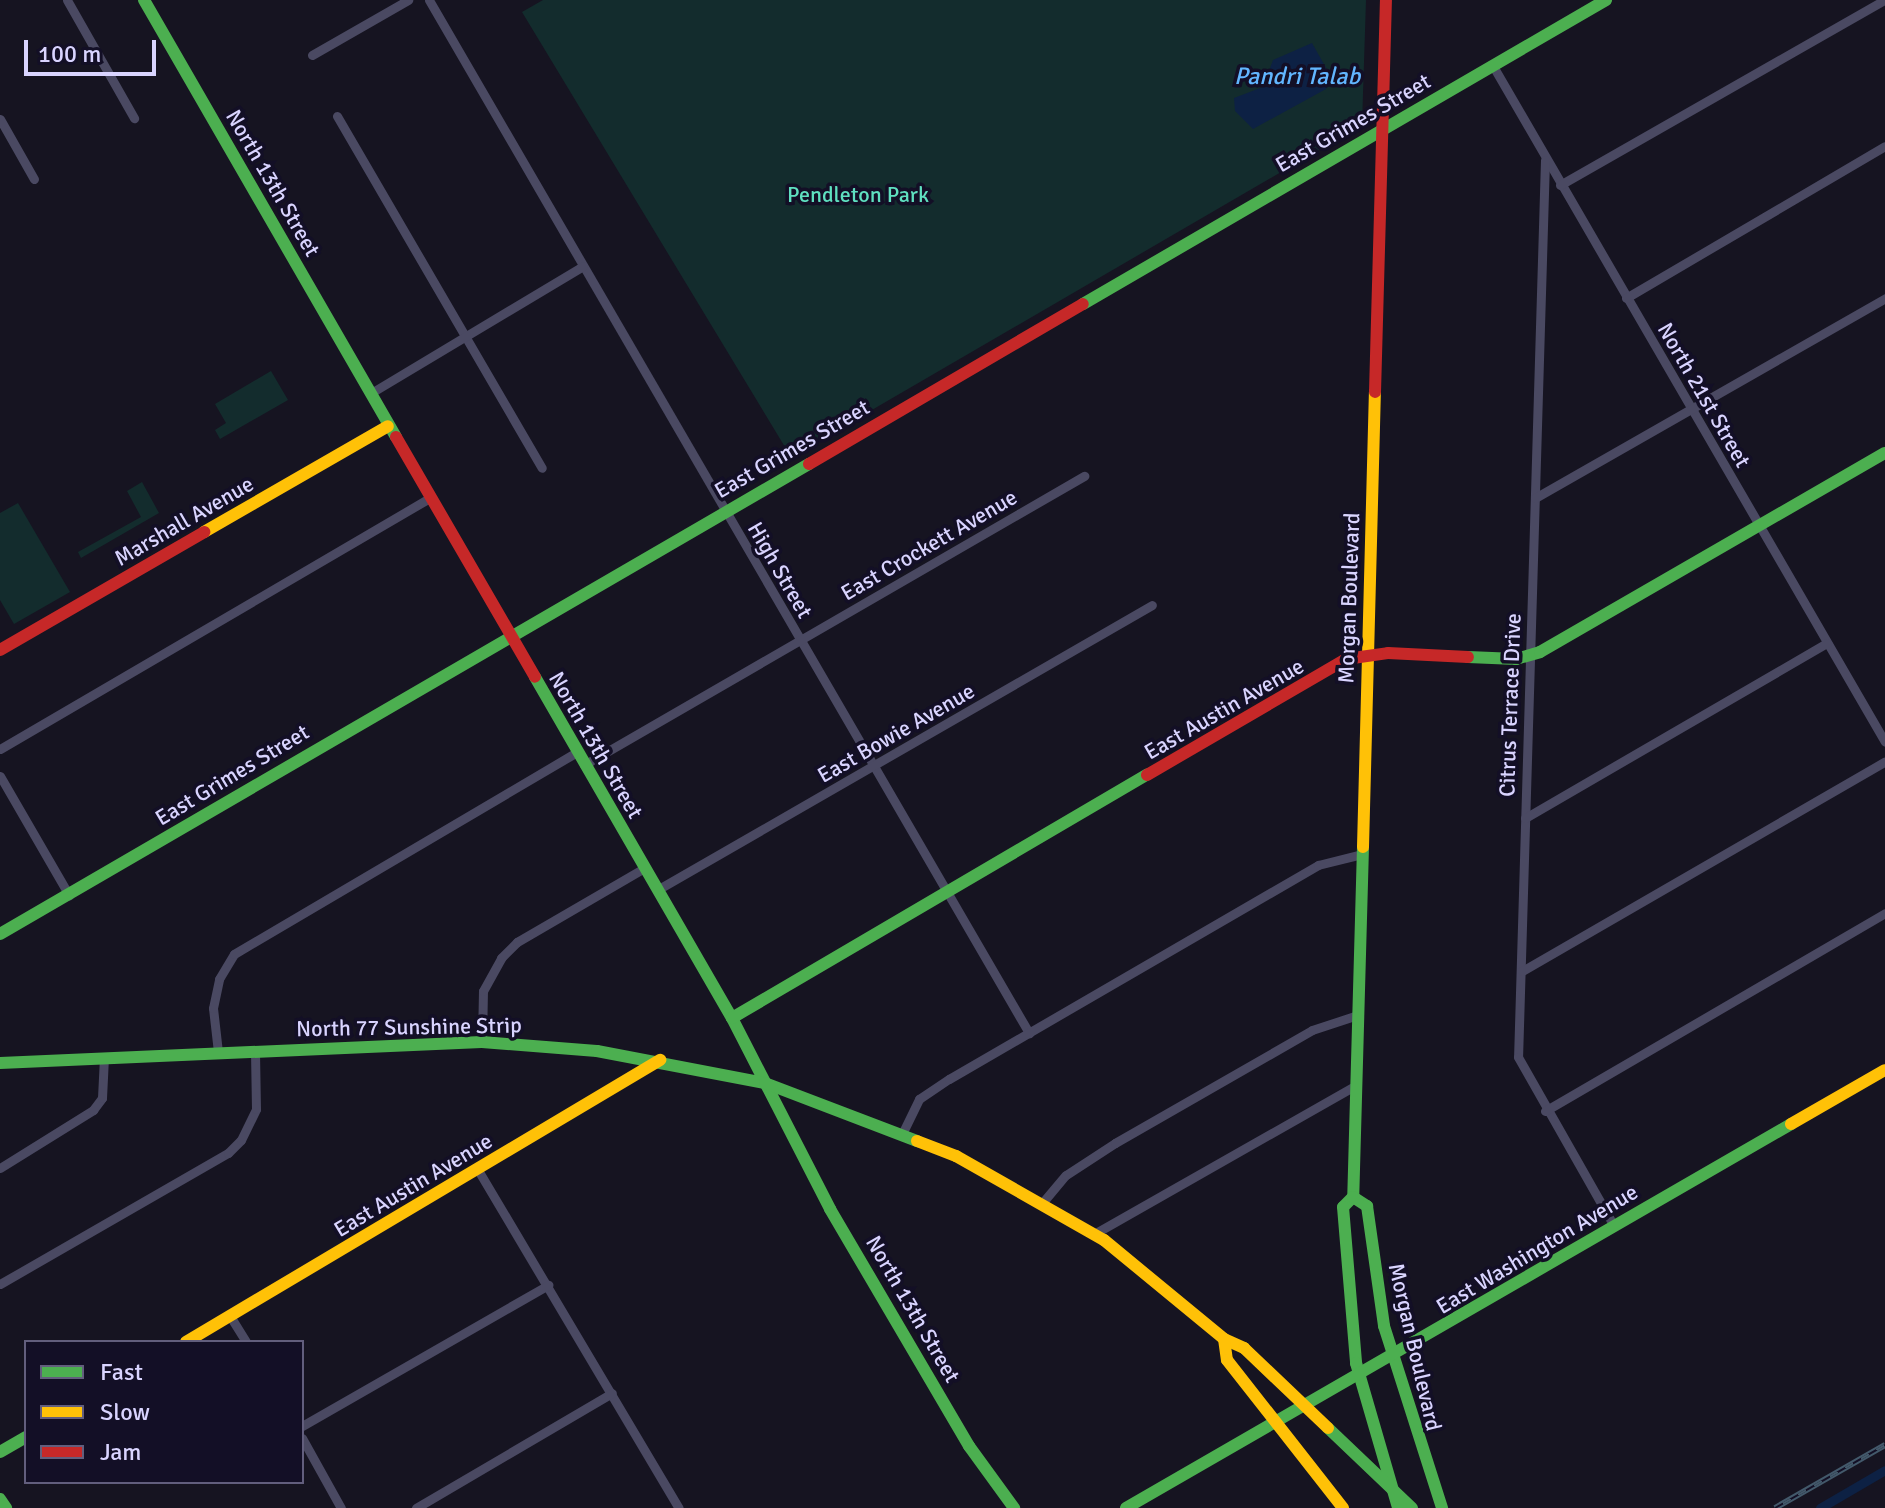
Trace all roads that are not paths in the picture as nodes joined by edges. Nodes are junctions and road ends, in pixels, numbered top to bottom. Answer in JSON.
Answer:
{"nodes":[{"id":1,"x":67,"y":0,"type":"edge"},
{"id":2,"x":144,"y":0,"type":"edge"},
{"id":3,"x":408,"y":0,"type":"edge"},
{"id":4,"x":429,"y":0,"type":"edge"},
{"id":5,"x":1386,"y":0,"type":"edge"},
{"id":6,"x":1606,"y":0,"type":"edge"},
{"id":7,"x":1884,"y":0,"type":"edge"},
{"id":8,"x":312,"y":55,"type":"dead end"},
{"id":9,"x":1493,"y":66,"type":"junction"},
{"id":10,"x":337,"y":116,"type":"dead end"},
{"id":11,"x":134,"y":118,"type":"dead end"},
{"id":12,"x":0,"y":119,"type":"edge"},
{"id":13,"x":1381,"y":130,"type":"junction"},
{"id":14,"x":1885,"y":146,"type":"edge"},
{"id":15,"x":1545,"y":160,"type":"junction"},
{"id":16,"x":34,"y":179,"type":"dead end"},
{"id":17,"x":1560,"y":185,"type":"junction"},
{"id":18,"x":583,"y":266,"type":"junction"},
{"id":19,"x":1626,"y":298,"type":"junction"},
{"id":20,"x":1885,"y":298,"type":"edge"},
{"id":21,"x":465,"y":337,"type":"junction"},
{"id":22,"x":371,"y":393,"type":"junction"},
{"id":23,"x":1692,"y":409,"type":"junction"},
{"id":24,"x":388,"y":426,"type":"junction"},
{"id":25,"x":1885,"y":453,"type":"edge"},
{"id":26,"x":542,"y":468,"type":"dead end"},
{"id":27,"x":1084,"y":476,"type":"dead end"},
{"id":28,"x":429,"y":498,"type":"junction"},
{"id":29,"x":1535,"y":498,"type":"junction"},
{"id":30,"x":725,"y":511,"type":"junction"},
{"id":31,"x":1758,"y":526,"type":"junction"},
{"id":32,"x":1152,"y":605,"type":"dead end"},
{"id":33,"x":508,"y":634,"type":"junction"},
{"id":34,"x":800,"y":640,"type":"junction"},
{"id":35,"x":1827,"y":643,"type":"junction"},
{"id":36,"x":0,"y":650,"type":"edge"},
{"id":37,"x":1367,"y":656,"type":"junction"},
{"id":38,"x":1529,"y":656,"type":"junction"},
{"id":39,"x":1885,"y":742,"type":"edge"},
{"id":40,"x":0,"y":749,"type":"edge"},
{"id":41,"x":577,"y":752,"type":"junction"},
{"id":42,"x":1885,"y":761,"type":"edge"},
{"id":43,"x":584,"y":765,"type":"junction"},
{"id":44,"x":874,"y":767,"type":"junction"},
{"id":45,"x":0,"y":776,"type":"edge"},
{"id":46,"x":1525,"y":818,"type":"junction"},
{"id":47,"x":1362,"y":854,"type":"junction"},
{"id":48,"x":644,"y":868,"type":"junction"},
{"id":49,"x":657,"y":890,"type":"junction"},
{"id":50,"x":947,"y":893,"type":"junction"},
{"id":51,"x":69,"y":895,"type":"junction"},
{"id":52,"x":1885,"y":913,"type":"edge"},
{"id":53,"x":0,"y":934,"type":"edge"},
{"id":54,"x":1522,"y":971,"type":"junction"},
{"id":55,"x":1358,"y":1015,"type":"junction"},
{"id":56,"x":732,"y":1018,"type":"junction"},
{"id":57,"x":1029,"y":1033,"type":"junction"},
{"id":58,"x":482,"y":1042,"type":"junction"},
{"id":59,"x":255,"y":1051,"type":"junction"},
{"id":60,"x":218,"y":1052,"type":"junction"},
{"id":61,"x":104,"y":1057,"type":"junction"},
{"id":62,"x":660,"y":1060,"type":"junction"},
{"id":63,"x":0,"y":1063,"type":"edge"},
{"id":64,"x":1885,"y":1070,"type":"edge"},
{"id":65,"x":765,"y":1083,"type":"junction"},
{"id":66,"x":1356,"y":1085,"type":"junction"},
{"id":67,"x":1545,"y":1111,"type":"junction"},
{"id":68,"x":903,"y":1132,"type":"junction"},
{"id":69,"x":0,"y":1168,"type":"edge"},
{"id":70,"x":478,"y":1170,"type":"junction"},
{"id":71,"x":1353,"y":1197,"type":"junction"},
{"id":72,"x":1043,"y":1202,"type":"junction"},
{"id":73,"x":1614,"y":1226,"type":"junction"},
{"id":74,"x":1094,"y":1234,"type":"junction"},
{"id":75,"x":0,"y":1284,"type":"edge"},
{"id":76,"x":548,"y":1285,"type":"junction"},
{"id":77,"x":230,"y":1316,"type":"junction"},
{"id":78,"x":1224,"y":1339,"type":"junction"},
{"id":79,"x":189,"y":1340,"type":"edge"},
{"id":80,"x":245,"y":1340,"type":"edge"},
{"id":81,"x":1393,"y":1358,"type":"junction"},
{"id":82,"x":1359,"y":1376,"type":"junction"},
{"id":83,"x":612,"y":1393,"type":"junction"},
{"id":84,"x":1305,"y":1403,"type":"junction"},
{"id":85,"x":1273,"y":1421,"type":"junction"},
{"id":86,"x":304,"y":1425,"type":"edge"},
{"id":87,"x":24,"y":1438,"type":"edge"},
{"id":88,"x":304,"y":1442,"type":"edge"},
{"id":89,"x":0,"y":1452,"type":"edge"},
{"id":90,"x":1388,"y":1482,"type":"junction"},
{"id":91,"x":0,"y":1499,"type":"edge"},
{"id":92,"x":6,"y":1508,"type":"edge"},
{"id":93,"x":341,"y":1508,"type":"edge"},
{"id":94,"x":416,"y":1508,"type":"edge"},
{"id":95,"x":678,"y":1508,"type":"edge"},
{"id":96,"x":1014,"y":1508,"type":"edge"},
{"id":97,"x":1126,"y":1508,"type":"edge"},
{"id":98,"x":1343,"y":1508,"type":"edge"},
{"id":99,"x":1398,"y":1508,"type":"edge"},
{"id":100,"x":1412,"y":1508,"type":"edge"},
{"id":101,"x":1442,"y":1508,"type":"edge"}],
"edges":[{"from":1,"to":11,"type":"street"},
{"from":2,"to":22,"type":"street","name":"North 13th Street"},
{"from":3,"to":8,"type":"street"},
{"from":4,"to":18,"type":"street","name":"High Street"},
{"from":5,"to":13,"type":"street","name":"Morgan Boulevard"},
{"from":6,"to":9,"type":"street","name":"East Grimes Street"},
{"from":7,"to":17,"type":"street"},
{"from":9,"to":13,"type":"street","name":"East Grimes Street"},
{"from":9,"to":15,"type":"street","name":"North 21st Street"},
{"from":10,"to":21,"type":"street"},
{"from":12,"to":16,"type":"street"},
{"from":13,"to":30,"type":"street","name":"East Grimes Street"},
{"from":13,"to":37,"type":"street","name":"Morgan Boulevard"},
{"from":14,"to":19,"type":"street"},
{"from":15,"to":17,"type":"street","name":"North 21st Street"},
{"from":15,"to":29,"type":"street","name":"Citrus Terrace Drive"},
{"from":17,"to":19,"type":"street","name":"North 21st Street"},
{"from":18,"to":21,"type":"street"},
{"from":18,"to":30,"type":"street","name":"High Street"},
{"from":19,"to":23,"type":"street","name":"North 21st Street"},
{"from":20,"to":23,"type":"street"},
{"from":21,"to":22,"type":"street"},
{"from":21,"to":26,"type":"street"},
{"from":22,"to":24,"type":"street","name":"North 13th Street"},
{"from":23,"to":29,"type":"street"},
{"from":23,"to":31,"type":"street","name":"North 21st Street"},
{"from":24,"to":28,"type":"street","name":"North 13th Street"},
{"from":24,"to":36,"type":"street","name":"Marshall Avenue"},
{"from":25,"to":31,"type":"street","name":"East Austin Avenue"},
{"from":27,"to":34,"type":"street","name":"East Crockett Avenue"},
{"from":28,"to":33,"type":"street","name":"North 13th Street"},
{"from":28,"to":40,"type":"street"},
{"from":29,"to":38,"type":"street","name":"Citrus Terrace Drive"},
{"from":30,"to":33,"type":"street","name":"East Grimes Street"},
{"from":30,"to":34,"type":"street","name":"High Street"},
{"from":31,"to":35,"type":"street","name":"North 21st Street"},
{"from":31,"to":38,"type":"street","name":"East Austin Avenue"},
{"from":32,"to":44,"type":"street","name":"East Bowie Avenue"},
{"from":33,"to":41,"type":"street","name":"North 13th Street"},
{"from":33,"to":51,"type":"street","name":"East Grimes Street"},
{"from":34,"to":43,"type":"street","name":"East Crockett Avenue"},
{"from":34,"to":44,"type":"street","name":"High Street"},
{"from":35,"to":39,"type":"street","name":"North 21st Street"},
{"from":35,"to":46,"type":"street"},
{"from":37,"to":38,"type":"street","name":"East Austin Avenue"},
{"from":37,"to":47,"type":"street","name":"Morgan Boulevard"},
{"from":37,"to":50,"type":"street","name":"East Austin Avenue"},
{"from":38,"to":46,"type":"street","name":"Citrus Terrace Drive"},
{"from":41,"to":43,"type":"street","name":"North 13th Street"},
{"from":41,"to":60,"type":"street"},
{"from":42,"to":54,"type":"street"},
{"from":43,"to":48,"type":"street","name":"North 13th Street"},
{"from":44,"to":49,"type":"street","name":"East Bowie Avenue"},
{"from":44,"to":50,"type":"street","name":"High Street"},
{"from":45,"to":51,"type":"street"},
{"from":46,"to":54,"type":"street","name":"Citrus Terrace Drive"},
{"from":47,"to":55,"type":"street","name":"Morgan Boulevard"},
{"from":47,"to":57,"type":"street"},
{"from":48,"to":49,"type":"street","name":"North 13th Street"},
{"from":48,"to":58,"type":"street"},
{"from":49,"to":56,"type":"street","name":"North 13th Street"},
{"from":50,"to":56,"type":"street","name":"East Austin Avenue"},
{"from":50,"to":57,"type":"street","name":"High Street"},
{"from":51,"to":53,"type":"street","name":"East Grimes Street"},
{"from":52,"to":67,"type":"street"},
{"from":54,"to":67,"type":"street","name":"Citrus Terrace Drive"},
{"from":55,"to":66,"type":"street","name":"Morgan Boulevard"},
{"from":55,"to":72,"type":"street"},
{"from":56,"to":65,"type":"street","name":"North 13th Street"},
{"from":57,"to":68,"type":"street"},
{"from":58,"to":59,"type":"street","name":"North 77 Sunshine Strip"},
{"from":58,"to":62,"type":"street","name":"North 77 Sunshine Strip"},
{"from":59,"to":60,"type":"street","name":"North 77 Sunshine Strip"},
{"from":59,"to":75,"type":"street"},
{"from":60,"to":61,"type":"street","name":"North 77 Sunshine Strip"},
{"from":61,"to":63,"type":"street","name":"North 77 Sunshine Strip"},
{"from":61,"to":69,"type":"street"},
{"from":62,"to":65,"type":"street","name":"North 77 Sunshine Strip"},
{"from":62,"to":70,"type":"street","name":"East Austin Avenue"},
{"from":64,"to":73,"type":"street","name":"East Washington Avenue"},
{"from":65,"to":68,"type":"street","name":"North 77 Sunshine Strip"},
{"from":65,"to":96,"type":"street","name":"North 13th Street"},
{"from":66,"to":71,"type":"street","name":"Morgan Boulevard"},
{"from":66,"to":74,"type":"street"},
{"from":67,"to":73,"type":"street","name":"Citrus Terrace Drive"},
{"from":68,"to":72,"type":"street","name":"North 77 Sunshine Strip"},
{"from":70,"to":76,"type":"street"},
{"from":70,"to":77,"type":"street","name":"East Austin Avenue"},
{"from":71,"to":81,"type":"street","name":"Morgan Boulevard"},
{"from":71,"to":82,"type":"street","name":"Morgan Boulevard"},
{"from":72,"to":74,"type":"street","name":"North 77 Sunshine Strip"},
{"from":73,"to":81,"type":"street","name":"East Washington Avenue"},
{"from":74,"to":78,"type":"street","name":"North 77 Sunshine Strip"},
{"from":76,"to":83,"type":"street"},
{"from":76,"to":86,"type":"street"},
{"from":77,"to":79,"type":"street","name":"East Austin Avenue"},
{"from":77,"to":80,"type":"street"},
{"from":78,"to":84,"type":"street","name":"North 77 Sunshine Strip"},
{"from":78,"to":85,"type":"street","name":"North 77 Sunshine Strip"},
{"from":81,"to":82,"type":"street","name":"East Washington Avenue"},
{"from":81,"to":101,"type":"street","name":"Morgan Boulevard"},
{"from":82,"to":84,"type":"street","name":"East Washington Avenue"},
{"from":82,"to":90,"type":"street","name":"Morgan Boulevard"},
{"from":83,"to":94,"type":"street"},
{"from":83,"to":95,"type":"street"},
{"from":84,"to":85,"type":"street","name":"East Washington Avenue"},
{"from":84,"to":90,"type":"street","name":"North 77 Sunshine Strip"},
{"from":85,"to":97,"type":"street","name":"East Washington Avenue"},
{"from":85,"to":98,"type":"street","name":"North 77 Sunshine Strip"},
{"from":87,"to":89,"type":"street"},
{"from":88,"to":93,"type":"street"},
{"from":90,"to":99,"type":"street","name":"Morgan Boulevard"},
{"from":90,"to":100,"type":"street","name":"North 77 Sunshine Strip"},
{"from":91,"to":92,"type":"street"}]}
